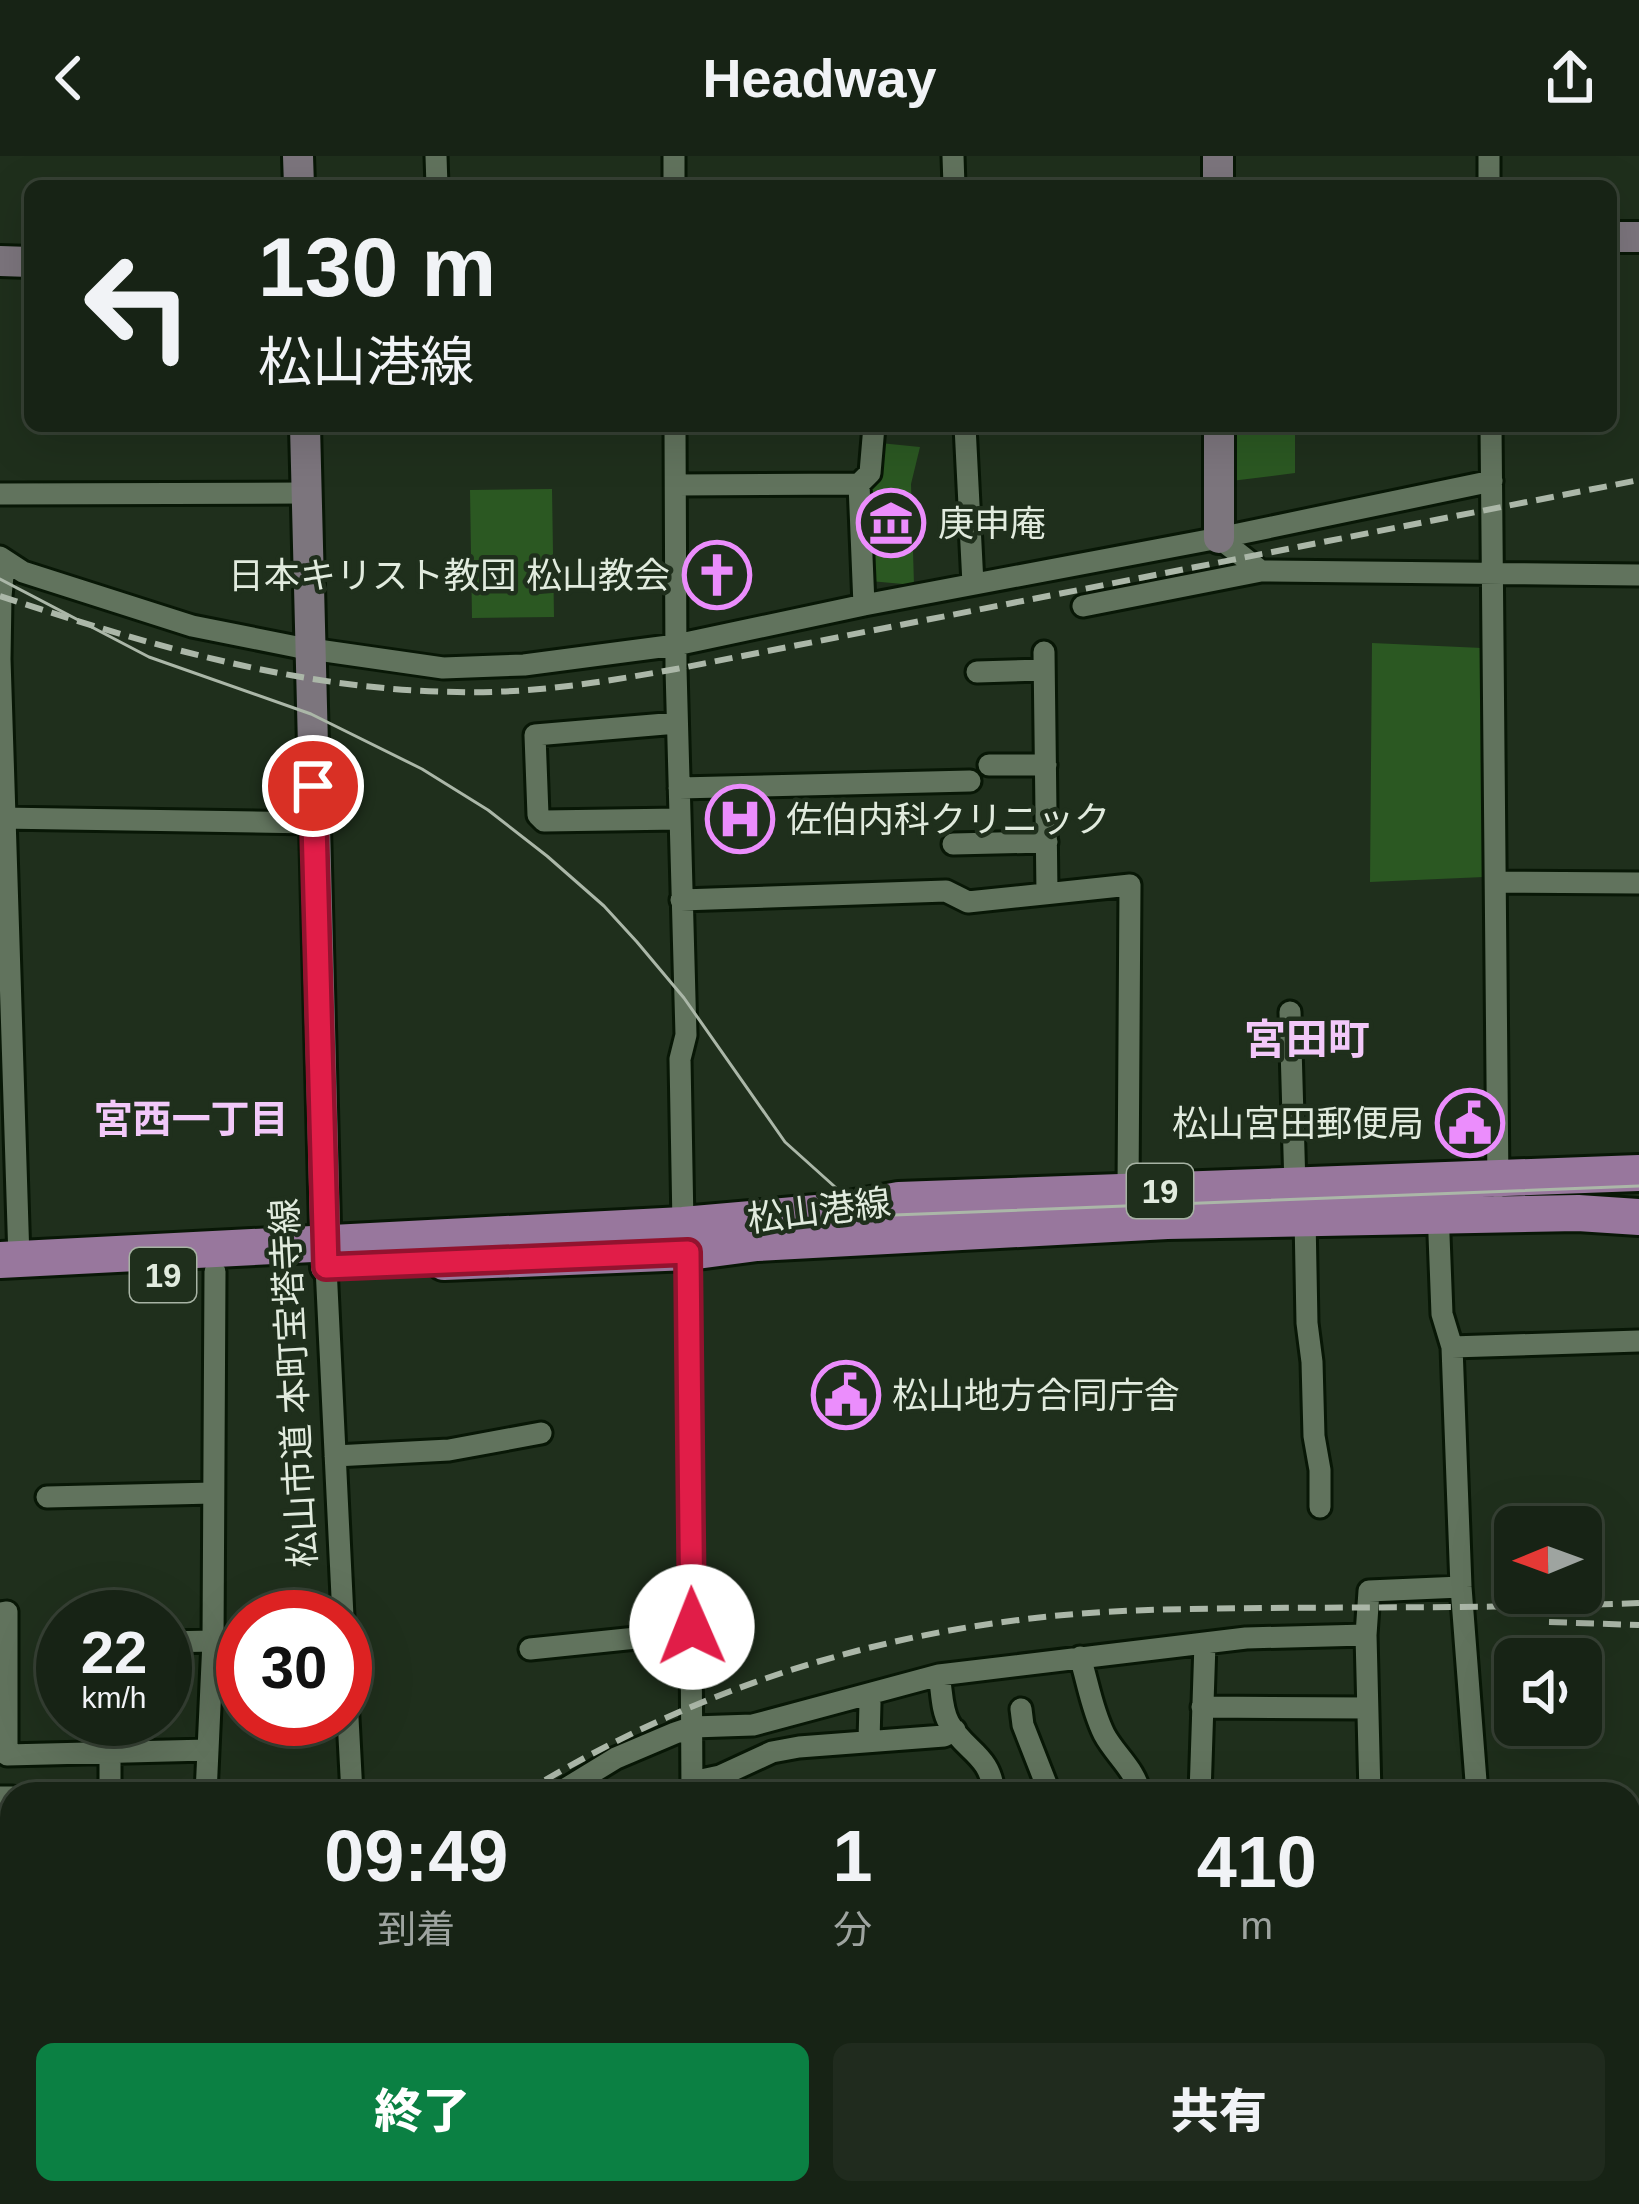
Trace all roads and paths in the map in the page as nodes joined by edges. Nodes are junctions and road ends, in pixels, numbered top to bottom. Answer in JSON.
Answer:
{"nodes":[{"id":1,"x":304,"y":432,"type":"edge"},
{"id":2,"x":675,"y":432,"type":"edge"},
{"id":3,"x":873,"y":432,"type":"edge"},
{"id":4,"x":965,"y":432,"type":"edge"},
{"id":5,"x":1219,"y":432,"type":"edge"},
{"id":6,"x":1491,"y":432,"type":"edge"},
{"id":7,"x":1492,"y":481,"type":"junction"},
{"id":8,"x":676,"y":484,"type":"junction"},
{"id":9,"x":859,"y":484,"type":"junction"},
{"id":10,"x":0,"y":494,"type":"edge"},
{"id":11,"x":306,"y":494,"type":"junction"},
{"id":12,"x":1220,"y":538,"type":"junction"},
{"id":13,"x":0,"y":559,"type":"edge"},
{"id":14,"x":1262,"y":571,"type":"junction"},
{"id":15,"x":1493,"y":573,"type":"junction"},
{"id":16,"x":1639,"y":575,"type":"edge"},
{"id":17,"x":973,"y":584,"type":"junction"},
{"id":18,"x":864,"y":605,"type":"junction"},
{"id":19,"x":1083,"y":606,"type":"dead end"},
{"id":20,"x":676,"y":645,"type":"junction"},
{"id":21,"x":310,"y":649,"type":"junction"},
{"id":22,"x":0,"y":659,"type":"edge"},
{"id":23,"x":977,"y":672,"type":"dead end"},
{"id":24,"x":677,"y":723,"type":"junction"},
{"id":25,"x":989,"y":765,"type":"dead end"},
{"id":26,"x":1046,"y":765,"type":"junction"},
{"id":27,"x":970,"y":781,"type":"dead end"},
{"id":28,"x":679,"y":788,"type":"junction"},
{"id":29,"x":3,"y":818,"type":"edge"},
{"id":30,"x":679,"y":819,"type":"junction"},
{"id":31,"x":314,"y":823,"type":"junction"},
{"id":32,"x":1047,"y":842,"type":"junction"},
{"id":33,"x":953,"y":844,"type":"dead end"},
{"id":34,"x":1496,"y":881,"type":"junction"},
{"id":35,"x":1639,"y":883,"type":"edge"},
{"id":36,"x":1047,"y":893,"type":"junction"},
{"id":37,"x":681,"y":900,"type":"junction"},
{"id":38,"x":1290,"y":1012,"type":"dead end"},
{"id":39,"x":6,"y":1069,"type":"edge"},
{"id":40,"x":1639,"y":1173,"type":"edge"},
{"id":41,"x":1497,"y":1178,"type":"junction"},
{"id":42,"x":1128,"y":1192,"type":"junction"},
{"id":43,"x":1437,"y":1199,"type":"junction"},
{"id":44,"x":1300,"y":1202,"type":"junction"},
{"id":45,"x":1500,"y":1215,"type":"junction"},
{"id":46,"x":1639,"y":1217,"type":"edge"},
{"id":47,"x":686,"y":1238,"type":"junction"},
{"id":48,"x":325,"y":1255,"type":"junction"},
{"id":49,"x":6,"y":1267,"type":"edge"},
{"id":50,"x":214,"y":1272,"type":"junction"},
{"id":51,"x":1639,"y":1341,"type":"edge"},
{"id":52,"x":1452,"y":1347,"type":"junction"},
{"id":53,"x":541,"y":1433,"type":"dead end"},
{"id":54,"x":335,"y":1456,"type":"junction"},
{"id":55,"x":59,"y":1491,"type":"dead end"},
{"id":56,"x":213,"y":1493,"type":"junction"},
{"id":57,"x":1320,"y":1507,"type":"dead end"},
{"id":58,"x":1461,"y":1587,"type":"junction"},
{"id":59,"x":342,"y":1590,"type":"edge"},
{"id":60,"x":0,"y":1612,"type":"edge"},
{"id":61,"x":692,"y":1627,"type":"junction"},
{"id":62,"x":1366,"y":1635,"type":"junction"},
{"id":63,"x":192,"y":1641,"type":"edge"},
{"id":64,"x":213,"y":1641,"type":"junction"},
{"id":65,"x":1205,"y":1643,"type":"junction"},
{"id":66,"x":530,"y":1649,"type":"dead end"},
{"id":67,"x":1080,"y":1657,"type":"junction"},
{"id":68,"x":939,"y":1675,"type":"junction"},
{"id":69,"x":870,"y":1703,"type":"dead end"},
{"id":70,"x":1202,"y":1707,"type":"junction"},
{"id":71,"x":1367,"y":1708,"type":"junction"},
{"id":72,"x":1017,"y":1722,"type":"dead end"},
{"id":73,"x":693,"y":1727,"type":"junction"},
{"id":74,"x":955,"y":1730,"type":"junction"},
{"id":75,"x":869,"y":1741,"type":"junction"},
{"id":76,"x":349,"y":1746,"type":"edge"},
{"id":77,"x":208,"y":1750,"type":"junction"},
{"id":78,"x":110,"y":1752,"type":"junction"},
{"id":79,"x":110,"y":1782,"type":"edge"},
{"id":80,"x":207,"y":1782,"type":"edge"},
{"id":81,"x":351,"y":1782,"type":"edge"},
{"id":82,"x":577,"y":1782,"type":"edge"},
{"id":83,"x":692,"y":1782,"type":"edge"},
{"id":84,"x":705,"y":1782,"type":"edge"},
{"id":85,"x":992,"y":1782,"type":"edge"},
{"id":86,"x":1044,"y":1782,"type":"edge"},
{"id":87,"x":1137,"y":1782,"type":"edge"},
{"id":88,"x":1200,"y":1782,"type":"edge"},
{"id":89,"x":1370,"y":1782,"type":"edge"},
{"id":90,"x":1476,"y":1782,"type":"edge"}],
"edges":[{"from":1,"to":11,"type":"street","name":"松山市道 本町宝塔寺線"},
{"from":2,"to":8,"type":"street"},
{"from":3,"to":9,"type":"street"},
{"from":4,"to":17,"type":"street"},
{"from":5,"to":12,"type":"street"},
{"from":6,"to":7,"type":"street"},
{"from":7,"to":12,"type":"street"},
{"from":7,"to":15,"type":"street"},
{"from":8,"to":9,"type":"street"},
{"from":8,"to":20,"type":"street"},
{"from":9,"to":18,"type":"street"},
{"from":10,"to":11,"type":"street"},
{"from":11,"to":21,"type":"street","name":"松山市道 本町宝塔寺線"},
{"from":12,"to":14,"type":"street"},
{"from":12,"to":17,"type":"street"},
{"from":13,"to":21,"type":"street"},
{"from":13,"to":22,"type":"street"},
{"from":14,"to":15,"type":"street"},
{"from":14,"to":19,"type":"street"},
{"from":15,"to":16,"type":"street"},
{"from":15,"to":34,"type":"street"},
{"from":17,"to":18,"type":"street"},
{"from":18,"to":20,"type":"street"},
{"from":20,"to":21,"type":"street"},
{"from":20,"to":24,"type":"street"},
{"from":21,"to":31,"type":"street","name":"松山市道 本町宝塔寺線"},
{"from":22,"to":29,"type":"street"},
{"from":23,"to":26,"type":"street"},
{"from":24,"to":28,"type":"street"},
{"from":24,"to":30,"type":"street"},
{"from":25,"to":26,"type":"street"},
{"from":26,"to":32,"type":"street"},
{"from":27,"to":28,"type":"street"},
{"from":28,"to":30,"type":"street"},
{"from":29,"to":31,"type":"street"},
{"from":29,"to":39,"type":"street"},
{"from":30,"to":37,"type":"street"},
{"from":31,"to":48,"type":"street","name":"松山市道 本町宝塔寺線"},
{"from":32,"to":33,"type":"street"},
{"from":32,"to":36,"type":"street"},
{"from":34,"to":35,"type":"street"},
{"from":34,"to":41,"type":"street"},
{"from":36,"to":37,"type":"street"},
{"from":36,"to":42,"type":"street"},
{"from":37,"to":47,"type":"street"},
{"from":38,"to":44,"type":"street"},
{"from":39,"to":49,"type":"street"},
{"from":40,"to":41,"type":"main road","name":"松山港線","number":"19"},
{"from":41,"to":43,"type":"main road","name":"松山港線","number":"19"},
{"from":41,"to":45,"type":"street"},
{"from":42,"to":44,"type":"main road","name":"松山港線","number":"19"},
{"from":42,"to":47,"type":"main road","name":"松山港線","number":"19"},
{"from":43,"to":44,"type":"main road","name":"松山港線","number":"19"},
{"from":43,"to":45,"type":"main road","name":"松山港線","number":"19"},
{"from":43,"to":52,"type":"street"},
{"from":44,"to":47,"type":"main road","name":"松山港線","number":"19"},
{"from":44,"to":57,"type":"street"},
{"from":45,"to":46,"type":"main road","name":"松山港線","number":"19"},
{"from":47,"to":48,"type":"main road","name":"松山港線","number":"19"},
{"from":47,"to":61,"type":"street"},
{"from":48,"to":49,"type":"main road","name":"松山港線","number":"19"},
{"from":48,"to":50,"type":"main road","name":"松山港線","number":"19"},
{"from":48,"to":54,"type":"street","name":"松山市道 本町宝塔寺線"},
{"from":49,"to":50,"type":"main road","name":"松山港線","number":"19"},
{"from":50,"to":56,"type":"street"},
{"from":51,"to":52,"type":"street"},
{"from":52,"to":58,"type":"street"},
{"from":53,"to":54,"type":"street"},
{"from":54,"to":59,"type":"street","name":"松山市道 本町宝塔寺線"},
{"from":55,"to":56,"type":"street"},
{"from":56,"to":64,"type":"street"},
{"from":58,"to":62,"type":"street"},
{"from":58,"to":90,"type":"street"},
{"from":60,"to":78,"type":"street"},
{"from":61,"to":66,"type":"street"},
{"from":61,"to":73,"type":"street"},
{"from":62,"to":65,"type":"street"},
{"from":62,"to":71,"type":"street"},
{"from":63,"to":64,"type":"street"},
{"from":64,"to":77,"type":"street"},
{"from":65,"to":67,"type":"street"},
{"from":65,"to":70,"type":"street"},
{"from":67,"to":68,"type":"street"},
{"from":67,"to":87,"type":"street"},
{"from":68,"to":73,"type":"street"},
{"from":68,"to":74,"type":"street"},
{"from":69,"to":75,"type":"street"},
{"from":70,"to":71,"type":"street"},
{"from":70,"to":88,"type":"street"},
{"from":71,"to":89,"type":"street"},
{"from":72,"to":86,"type":"street"},
{"from":73,"to":82,"type":"street"},
{"from":73,"to":83,"type":"street"},
{"from":74,"to":75,"type":"street"},
{"from":74,"to":85,"type":"street"},
{"from":75,"to":84,"type":"street"},
{"from":76,"to":81,"type":"street"},
{"from":77,"to":78,"type":"street"},
{"from":77,"to":80,"type":"street"},
{"from":78,"to":79,"type":"street"}]}
